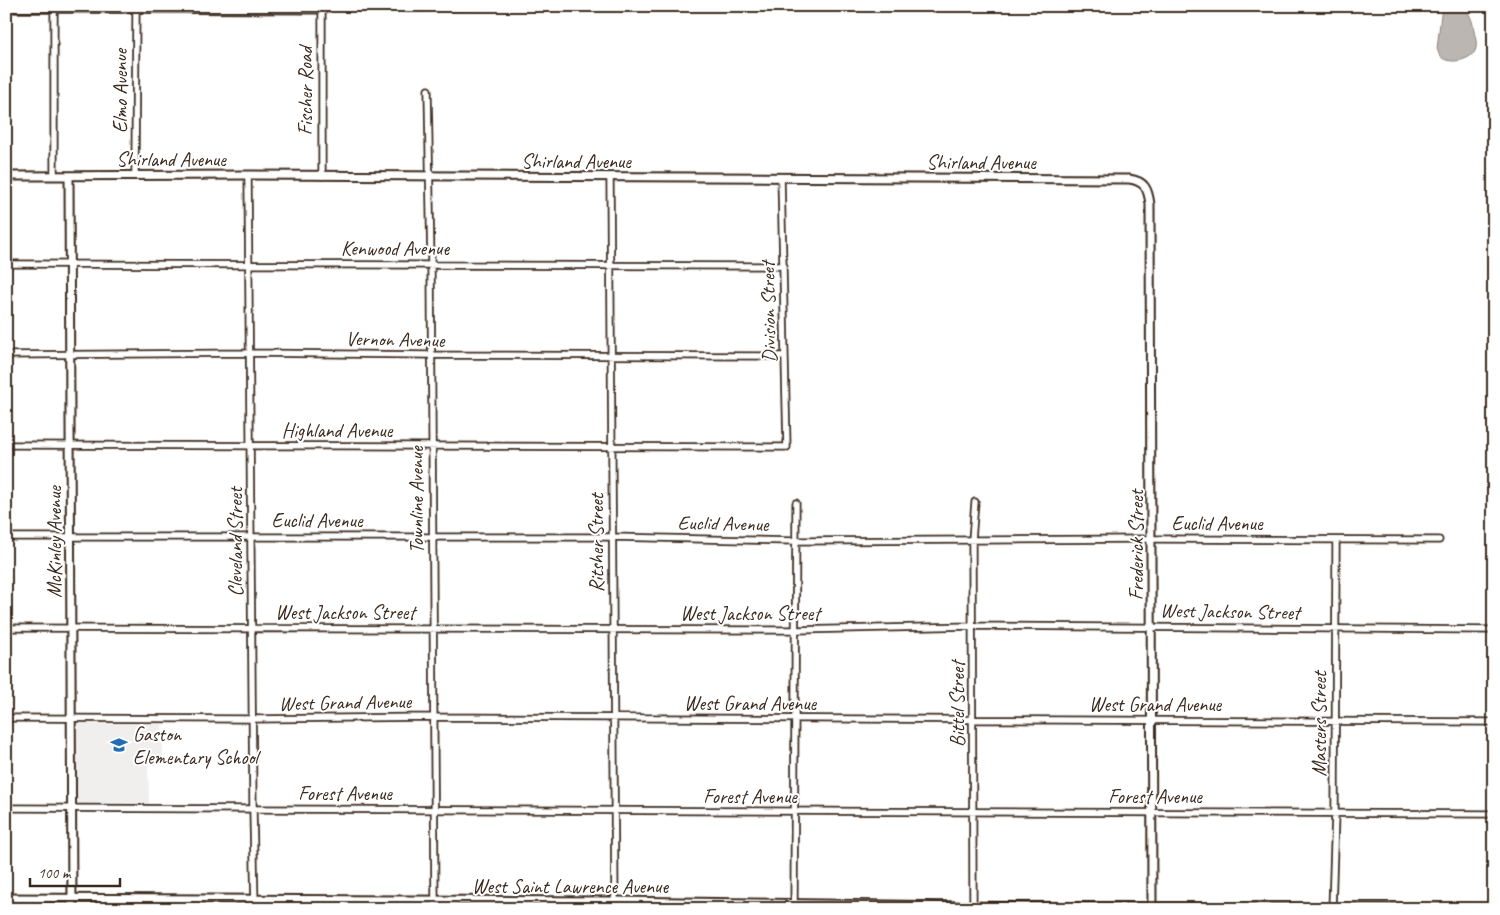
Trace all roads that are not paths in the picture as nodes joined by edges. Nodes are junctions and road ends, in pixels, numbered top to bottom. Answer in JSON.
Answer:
{"nodes":[{"id":1,"x":391,"y":6,"type":"edge"},
{"id":2,"x":489,"y":6,"type":"edge"},
{"id":3,"x":421,"y":7,"type":"edge"},
{"id":4,"x":459,"y":7,"type":"edge"},
{"id":5,"x":54,"y":8,"type":"edge"},
{"id":6,"x":136,"y":8,"type":"edge"},
{"id":7,"x":322,"y":8,"type":"edge"},
{"id":8,"x":6,"y":9,"type":"edge"},
{"id":9,"x":428,"y":90,"type":"dead end"},
{"id":10,"x":248,"y":175,"type":"junction"},
{"id":11,"x":6,"y":176,"type":"edge"},
{"id":12,"x":54,"y":176,"type":"junction"},
{"id":13,"x":69,"y":176,"type":"junction"},
{"id":14,"x":135,"y":176,"type":"junction"},
{"id":15,"x":322,"y":176,"type":"junction"},
{"id":16,"x":429,"y":176,"type":"junction"},
{"id":17,"x":610,"y":177,"type":"junction"},
{"id":18,"x":781,"y":177,"type":"junction"},
{"id":19,"x":1144,"y":184,"type":"joint"},
{"id":20,"x":6,"y":264,"type":"edge"},
{"id":21,"x":70,"y":264,"type":"junction"},
{"id":22,"x":249,"y":264,"type":"junction"},
{"id":23,"x":431,"y":265,"type":"junction"},
{"id":24,"x":611,"y":265,"type":"junction"},
{"id":25,"x":784,"y":266,"type":"junction"},
{"id":26,"x":250,"y":353,"type":"junction"},
{"id":27,"x":6,"y":355,"type":"edge"},
{"id":28,"x":71,"y":355,"type":"junction"},
{"id":29,"x":431,"y":356,"type":"junction"},
{"id":30,"x":611,"y":356,"type":"junction"},
{"id":31,"x":784,"y":356,"type":"junction"},
{"id":32,"x":6,"y":445,"type":"edge"},
{"id":33,"x":70,"y":445,"type":"junction"},
{"id":34,"x":251,"y":446,"type":"junction"},
{"id":35,"x":432,"y":446,"type":"junction"},
{"id":36,"x":612,"y":447,"type":"junction"},
{"id":37,"x":787,"y":447,"type":"joint"},
{"id":38,"x":975,"y":502,"type":"dead end"},
{"id":39,"x":796,"y":503,"type":"dead end"},
{"id":40,"x":432,"y":536,"type":"junction"},
{"id":41,"x":6,"y":537,"type":"edge"},
{"id":42,"x":70,"y":537,"type":"junction"},
{"id":43,"x":252,"y":537,"type":"junction"},
{"id":44,"x":611,"y":537,"type":"junction"},
{"id":45,"x":1152,"y":539,"type":"junction"},
{"id":46,"x":972,"y":540,"type":"junction"},
{"id":47,"x":1336,"y":540,"type":"junction"},
{"id":48,"x":1439,"y":540,"type":"dead end"},
{"id":49,"x":796,"y":541,"type":"junction"},
{"id":50,"x":972,"y":626,"type":"junction"},
{"id":51,"x":1152,"y":627,"type":"junction"},
{"id":52,"x":6,"y":628,"type":"edge"},
{"id":53,"x":71,"y":628,"type":"junction"},
{"id":54,"x":252,"y":628,"type":"junction"},
{"id":55,"x":433,"y":628,"type":"junction"},
{"id":56,"x":613,"y":628,"type":"junction"},
{"id":57,"x":1336,"y":629,"type":"junction"},
{"id":58,"x":796,"y":630,"type":"junction"},
{"id":59,"x":1494,"y":630,"type":"edge"},
{"id":60,"x":434,"y":717,"type":"junction"},
{"id":61,"x":6,"y":718,"type":"edge"},
{"id":62,"x":72,"y":718,"type":"junction"},
{"id":63,"x":253,"y":719,"type":"junction"},
{"id":64,"x":613,"y":719,"type":"junction"},
{"id":65,"x":795,"y":720,"type":"junction"},
{"id":66,"x":973,"y":720,"type":"junction"},
{"id":67,"x":1152,"y":720,"type":"junction"},
{"id":68,"x":1335,"y":721,"type":"junction"},
{"id":69,"x":1494,"y":722,"type":"edge"},
{"id":70,"x":6,"y":808,"type":"edge"},
{"id":71,"x":72,"y":809,"type":"junction"},
{"id":72,"x":253,"y":810,"type":"junction"},
{"id":73,"x":434,"y":810,"type":"junction"},
{"id":74,"x":614,"y":811,"type":"junction"},
{"id":75,"x":794,"y":812,"type":"junction"},
{"id":76,"x":973,"y":812,"type":"junction"},
{"id":77,"x":1153,"y":812,"type":"junction"},
{"id":78,"x":1335,"y":813,"type":"junction"},
{"id":79,"x":1494,"y":814,"type":"edge"},
{"id":80,"x":6,"y":898,"type":"edge"},
{"id":81,"x":72,"y":898,"type":"junction"},
{"id":82,"x":255,"y":899,"type":"junction"},
{"id":83,"x":164,"y":900,"type":"junction"},
{"id":84,"x":344,"y":900,"type":"junction"},
{"id":85,"x":435,"y":905,"type":"edge"},
{"id":86,"x":615,"y":905,"type":"edge"},
{"id":87,"x":794,"y":907,"type":"edge"},
{"id":88,"x":973,"y":907,"type":"junction"},
{"id":89,"x":1152,"y":908,"type":"edge"},
{"id":90,"x":1332,"y":908,"type":"edge"},
{"id":91,"x":72,"y":909,"type":"edge"},
{"id":92,"x":164,"y":909,"type":"edge"},
{"id":93,"x":255,"y":909,"type":"edge"},
{"id":94,"x":344,"y":909,"type":"edge"},
{"id":95,"x":1494,"y":909,"type":"edge"}],
"edges":[{"from":1,"to":3,"type":"street"},
{"from":2,"to":4,"type":"street"},
{"from":3,"to":4,"type":"street"},
{"from":5,"to":6,"type":"street"},
{"from":5,"to":8,"type":"street"},
{"from":5,"to":12,"type":"street"},
{"from":6,"to":7,"type":"street"},
{"from":6,"to":14,"type":"street","name":"Elmo Avenue"},
{"from":7,"to":15,"type":"street","name":"Fischer Road"},
{"from":9,"to":16,"type":"street","name":"Townline Avenue"},
{"from":10,"to":14,"type":"street","name":"Shirland Avenue"},
{"from":10,"to":15,"type":"street","name":"Shirland Avenue"},
{"from":10,"to":22,"type":"street","name":"Cleveland Street"},
{"from":11,"to":12,"type":"street","name":"Shirland Avenue"},
{"from":12,"to":13,"type":"street","name":"Shirland Avenue"},
{"from":13,"to":14,"type":"street","name":"Shirland Avenue"},
{"from":13,"to":21,"type":"street","name":"McKinley Avenue"},
{"from":15,"to":16,"type":"street","name":"Shirland Avenue"},
{"from":16,"to":17,"type":"street","name":"Shirland Avenue"},
{"from":16,"to":23,"type":"street","name":"Townline Avenue"},
{"from":17,"to":18,"type":"street","name":"Shirland Avenue"},
{"from":17,"to":24,"type":"street","name":"Ritsher Street"},
{"from":18,"to":19,"type":"street","name":"Shirland Avenue"},
{"from":18,"to":25,"type":"street","name":"Division Street"},
{"from":19,"to":45,"type":"street","name":"Frederick Street"},
{"from":20,"to":21,"type":"street","name":"Kenwood Avenue"},
{"from":21,"to":22,"type":"street","name":"Kenwood Avenue"},
{"from":21,"to":28,"type":"street","name":"McKinley Avenue"},
{"from":22,"to":23,"type":"street","name":"Kenwood Avenue"},
{"from":22,"to":26,"type":"street","name":"Cleveland Street"},
{"from":23,"to":24,"type":"street","name":"Kenwood Avenue"},
{"from":23,"to":29,"type":"street","name":"Townline Avenue"},
{"from":24,"to":25,"type":"street","name":"Kenwood Avenue"},
{"from":24,"to":30,"type":"street","name":"Ritsher Street"},
{"from":25,"to":31,"type":"street","name":"Division Street"},
{"from":26,"to":28,"type":"street","name":"Vernon Avenue"},
{"from":26,"to":29,"type":"street","name":"Vernon Avenue"},
{"from":26,"to":34,"type":"street","name":"Cleveland Street"},
{"from":27,"to":28,"type":"street","name":"Vernon Avenue"},
{"from":28,"to":33,"type":"street","name":"McKinley Avenue"},
{"from":29,"to":30,"type":"street","name":"Vernon Avenue"},
{"from":29,"to":35,"type":"street","name":"Townline Avenue"},
{"from":30,"to":31,"type":"street","name":"Vernon Avenue"},
{"from":30,"to":36,"type":"street","name":"Ritsher Street"},
{"from":31,"to":37,"type":"street","name":"Division Street"},
{"from":32,"to":33,"type":"street","name":"Highland Avenue"},
{"from":33,"to":34,"type":"street","name":"Highland Avenue"},
{"from":33,"to":42,"type":"street","name":"McKinley Avenue"},
{"from":34,"to":35,"type":"street","name":"Highland Avenue"},
{"from":34,"to":43,"type":"street","name":"Cleveland Street"},
{"from":35,"to":36,"type":"street","name":"Highland Avenue"},
{"from":35,"to":40,"type":"street","name":"Townline Avenue"},
{"from":36,"to":37,"type":"street","name":"Highland Avenue"},
{"from":36,"to":44,"type":"street","name":"Ritsher Street"},
{"from":38,"to":46,"type":"street","name":"Bittel Street"},
{"from":39,"to":49,"type":"street"},
{"from":40,"to":43,"type":"street","name":"Euclid Avenue"},
{"from":40,"to":44,"type":"street","name":"Euclid Avenue"},
{"from":40,"to":55,"type":"street","name":"Townline Avenue"},
{"from":41,"to":42,"type":"street","name":"Euclid Avenue"},
{"from":42,"to":43,"type":"street","name":"Euclid Avenue"},
{"from":42,"to":53,"type":"street","name":"McKinley Avenue"},
{"from":43,"to":54,"type":"street","name":"Cleveland Street"},
{"from":44,"to":49,"type":"street","name":"Euclid Avenue"},
{"from":44,"to":56,"type":"street","name":"Ritsher Street"},
{"from":45,"to":46,"type":"street","name":"Euclid Avenue"},
{"from":45,"to":47,"type":"street","name":"Euclid Avenue"},
{"from":45,"to":51,"type":"street","name":"Frederick Street"},
{"from":46,"to":49,"type":"street","name":"Euclid Avenue"},
{"from":46,"to":50,"type":"street","name":"Bittel Street"},
{"from":47,"to":48,"type":"street","name":"Euclid Avenue"},
{"from":47,"to":57,"type":"street","name":"Masters Street"},
{"from":49,"to":58,"type":"street"},
{"from":50,"to":51,"type":"street","name":"West Jackson Street"},
{"from":50,"to":58,"type":"street","name":"West Jackson Street"},
{"from":50,"to":66,"type":"street","name":"Bittel Street"},
{"from":51,"to":57,"type":"street","name":"West Jackson Street"},
{"from":51,"to":67,"type":"street","name":"Frederick Street"},
{"from":52,"to":53,"type":"street","name":"West Jackson Street"},
{"from":53,"to":54,"type":"street","name":"West Jackson Street"},
{"from":53,"to":62,"type":"street","name":"McKinley Avenue"},
{"from":54,"to":55,"type":"street","name":"West Jackson Street"},
{"from":54,"to":63,"type":"street","name":"Cleveland Street"},
{"from":55,"to":56,"type":"street","name":"West Jackson Street"},
{"from":55,"to":60,"type":"street","name":"Townline Avenue"},
{"from":56,"to":58,"type":"street","name":"West Jackson Street"},
{"from":56,"to":64,"type":"street","name":"Ritsher Street"},
{"from":57,"to":59,"type":"street","name":"West Jackson Street"},
{"from":57,"to":68,"type":"street","name":"Masters Street"},
{"from":58,"to":65,"type":"street"},
{"from":60,"to":63,"type":"street","name":"West Grand Avenue"},
{"from":60,"to":64,"type":"street","name":"West Grand Avenue"},
{"from":60,"to":73,"type":"street","name":"Townline Avenue"},
{"from":61,"to":62,"type":"street","name":"West Grand Avenue"},
{"from":62,"to":63,"type":"street","name":"West Grand Avenue"},
{"from":62,"to":71,"type":"street","name":"McKinley Avenue"},
{"from":63,"to":72,"type":"street","name":"Cleveland Street"},
{"from":64,"to":65,"type":"street","name":"West Grand Avenue"},
{"from":64,"to":74,"type":"street","name":"Ritsher Street"},
{"from":65,"to":66,"type":"street","name":"West Grand Avenue"},
{"from":65,"to":75,"type":"street"},
{"from":66,"to":67,"type":"street","name":"West Grand Avenue"},
{"from":66,"to":76,"type":"street","name":"Bittel Street"},
{"from":67,"to":68,"type":"street","name":"West Grand Avenue"},
{"from":67,"to":77,"type":"street","name":"Frederick Street"},
{"from":68,"to":69,"type":"street","name":"West Grand Avenue"},
{"from":68,"to":78,"type":"street","name":"Masters Street"},
{"from":70,"to":71,"type":"street","name":"Forest Avenue"},
{"from":71,"to":72,"type":"street","name":"Forest Avenue"},
{"from":71,"to":81,"type":"street","name":"McKinley Avenue"},
{"from":72,"to":73,"type":"street","name":"Forest Avenue"},
{"from":72,"to":82,"type":"street","name":"Cleveland Street"},
{"from":73,"to":74,"type":"street","name":"Forest Avenue"},
{"from":73,"to":85,"type":"street","name":"Townline Avenue"},
{"from":74,"to":75,"type":"street","name":"Forest Avenue"},
{"from":74,"to":86,"type":"street","name":"Ritsher Street"},
{"from":75,"to":76,"type":"street","name":"Forest Avenue"},
{"from":75,"to":87,"type":"street"},
{"from":76,"to":77,"type":"street","name":"Forest Avenue"},
{"from":76,"to":88,"type":"street","name":"Bittel Street"},
{"from":77,"to":78,"type":"street","name":"Forest Avenue"},
{"from":77,"to":89,"type":"street","name":"Frederick Street"},
{"from":78,"to":79,"type":"street","name":"Forest Avenue"},
{"from":78,"to":90,"type":"street","name":"Masters Street"},
{"from":80,"to":81,"type":"street","name":"West Saint Lawrence Avenue"},
{"from":81,"to":83,"type":"street","name":"West Saint Lawrence Avenue"},
{"from":81,"to":91,"type":"street","name":"McKinley Avenue"},
{"from":82,"to":83,"type":"street","name":"West Saint Lawrence Avenue"},
{"from":82,"to":84,"type":"street","name":"West Saint Lawrence Avenue"},
{"from":82,"to":93,"type":"street","name":"Cleveland Street"},
{"from":83,"to":92,"type":"street"},
{"from":84,"to":85,"type":"street","name":"West Saint Lawrence Avenue"},
{"from":84,"to":94,"type":"street"},
{"from":85,"to":86,"type":"street","name":"West Saint Lawrence Avenue"},
{"from":86,"to":87,"type":"street","name":"West Saint Lawrence Avenue"},
{"from":87,"to":88,"type":"street","name":"West Saint Lawrence Avenue"},
{"from":88,"to":89,"type":"street","name":"West Saint Lawrence Avenue"},
{"from":89,"to":90,"type":"street","name":"West Saint Lawrence Avenue"},
{"from":90,"to":95,"type":"street","name":"West Saint Lawrence Avenue"}]}
